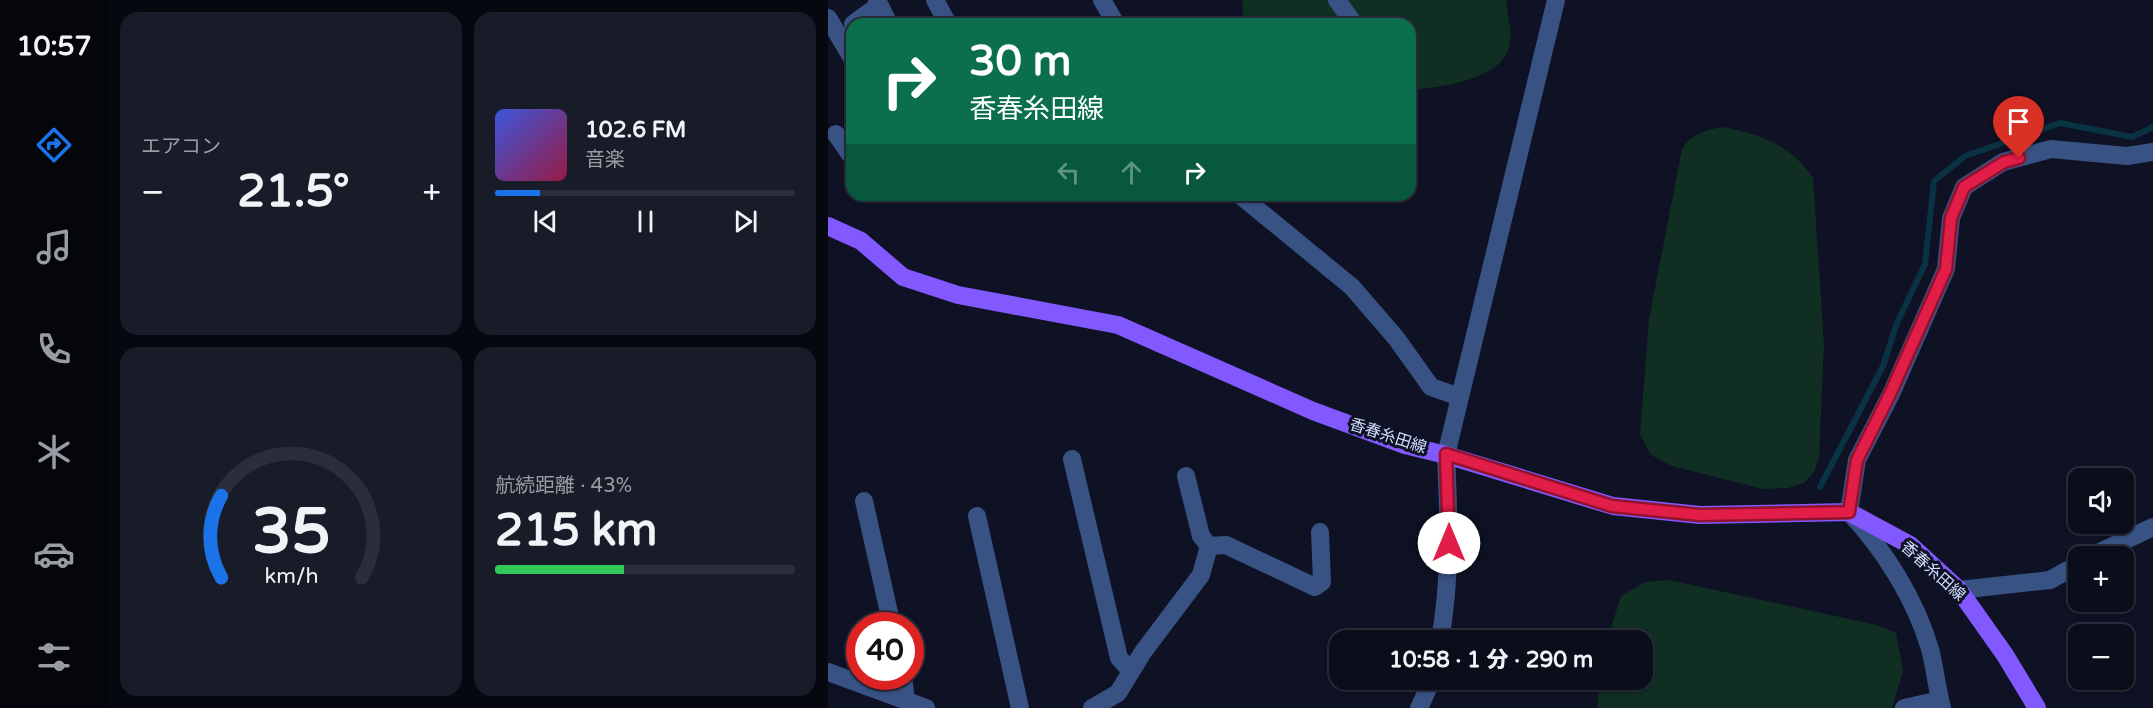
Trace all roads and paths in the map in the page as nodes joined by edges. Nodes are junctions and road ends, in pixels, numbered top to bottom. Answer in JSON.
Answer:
{"nodes":[{"id":1,"x":935,"y":0,"type":"edge"},
{"id":2,"x":1102,"y":0,"type":"edge"},
{"id":3,"x":1337,"y":0,"type":"edge"},
{"id":4,"x":1556,"y":0,"type":"edge"},
{"id":5,"x":878,"y":2,"type":"edge"},
{"id":6,"x":828,"y":18,"type":"edge"},
{"id":7,"x":860,"y":18,"type":"edge"},
{"id":8,"x":886,"y":18,"type":"edge"},
{"id":9,"x":945,"y":18,"type":"edge"},
{"id":10,"x":1112,"y":18,"type":"edge"},
{"id":11,"x":1350,"y":18,"type":"edge"},
{"id":12,"x":846,"y":27,"type":"edge"},
{"id":13,"x":836,"y":134,"type":"dead end"},
{"id":14,"x":846,"y":149,"type":"edge"},
{"id":15,"x":2153,"y":152,"type":"edge"},
{"id":16,"x":1247,"y":201,"type":"edge"},
{"id":17,"x":828,"y":226,"type":"edge"},
{"id":18,"x":1460,"y":397,"type":"junction"},
{"id":19,"x":1446,"y":454,"type":"junction"},
{"id":20,"x":1072,"y":459,"type":"dead end"},
{"id":21,"x":1186,"y":476,"type":"dead end"},
{"id":22,"x":864,"y":501,"type":"dead end"},
{"id":23,"x":1849,"y":512,"type":"junction"},
{"id":24,"x":977,"y":516,"type":"dead end"},
{"id":25,"x":2153,"y":527,"type":"edge"},
{"id":26,"x":1320,"y":532,"type":"dead end"},
{"id":27,"x":1209,"y":546,"type":"junction"},
{"id":28,"x":2113,"y":546,"type":"edge"},
{"id":29,"x":2068,"y":570,"type":"edge"},
{"id":30,"x":1959,"y":590,"type":"junction"},
{"id":31,"x":889,"y":612,"type":"edge"},
{"id":32,"x":1442,"y":630,"type":"edge"},
{"id":33,"x":1131,"y":671,"type":"junction"},
{"id":34,"x":828,"y":672,"type":"edge"},
{"id":35,"x":905,"y":690,"type":"edge"},
{"id":36,"x":1427,"y":690,"type":"edge"},
{"id":37,"x":906,"y":700,"type":"junction"},
{"id":38,"x":1941,"y":704,"type":"edge"},
{"id":39,"x":926,"y":708,"type":"edge"},
{"id":40,"x":1020,"y":708,"type":"edge"},
{"id":41,"x":1092,"y":708,"type":"edge"},
{"id":42,"x":1419,"y":708,"type":"edge"},
{"id":43,"x":1904,"y":708,"type":"edge"},
{"id":44,"x":2037,"y":708,"type":"edge"}],
"edges":[{"from":1,"to":9,"type":"street"},
{"from":2,"to":10,"type":"street"},
{"from":3,"to":11,"type":"street"},
{"from":4,"to":18,"type":"street"},
{"from":5,"to":7,"type":"street"},
{"from":5,"to":8,"type":"street"},
{"from":6,"to":12,"type":"street"},
{"from":13,"to":14,"type":"street"},
{"from":15,"to":23,"type":"street"},
{"from":16,"to":18,"type":"street"},
{"from":17,"to":19,"type":"main road","name":"香春糸田線"},
{"from":18,"to":19,"type":"street"},
{"from":19,"to":23,"type":"main road","name":"香春糸田線"},
{"from":19,"to":32,"type":"street"},
{"from":20,"to":33,"type":"street"},
{"from":21,"to":27,"type":"street"},
{"from":22,"to":31,"type":"street"},
{"from":23,"to":30,"type":"main road","name":"香春糸田線"},
{"from":23,"to":38,"type":"street"},
{"from":24,"to":40,"type":"street"},
{"from":25,"to":28,"type":"street"},
{"from":26,"to":27,"type":"street"},
{"from":27,"to":33,"type":"street"},
{"from":29,"to":30,"type":"street"},
{"from":30,"to":44,"type":"main road","name":"香春糸田線"},
{"from":33,"to":41,"type":"street"},
{"from":34,"to":37,"type":"street"},
{"from":35,"to":37,"type":"street"},
{"from":36,"to":42,"type":"street"},
{"from":37,"to":39,"type":"street"},
{"from":38,"to":43,"type":"street"}]}
